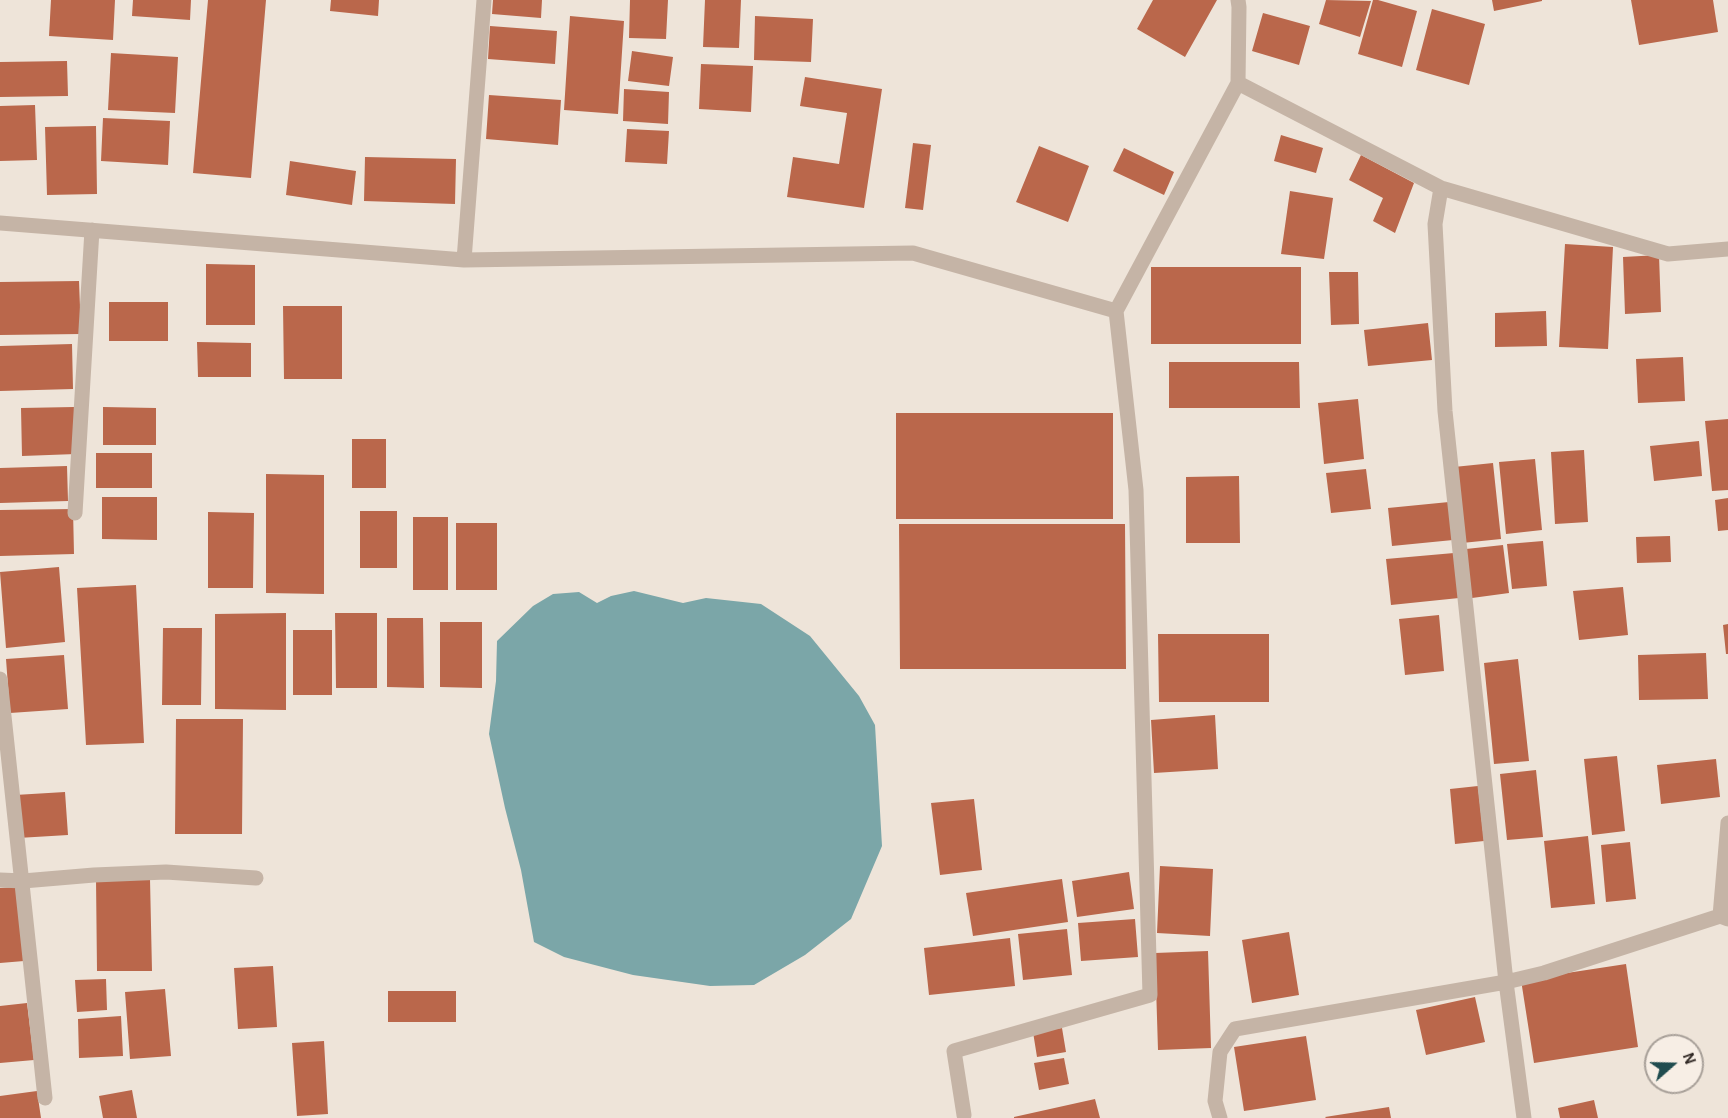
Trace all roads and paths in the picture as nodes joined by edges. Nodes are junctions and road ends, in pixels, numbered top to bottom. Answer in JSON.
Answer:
{"nodes":[{"id":1,"x":484,"y":0,"type":"edge"},
{"id":2,"x":1238,"y":0,"type":"edge"},
{"id":3,"x":1239,"y":83,"type":"junction"},
{"id":4,"x":1441,"y":188,"type":"junction"},
{"id":5,"x":0,"y":223,"type":"edge"},
{"id":6,"x":92,"y":230,"type":"junction"},
{"id":7,"x":1728,"y":249,"type":"edge"},
{"id":8,"x":464,"y":260,"type":"junction"},
{"id":9,"x":1116,"y":311,"type":"junction"},
{"id":10,"x":75,"y":513,"type":"dead end"},
{"id":11,"x":0,"y":679,"type":"edge"},
{"id":12,"x":1728,"y":822,"type":"edge"},
{"id":13,"x":256,"y":878,"type":"dead end"},
{"id":14,"x":0,"y":880,"type":"edge"},
{"id":15,"x":23,"y":881,"type":"junction"},
{"id":16,"x":1724,"y":917,"type":"edge"},
{"id":17,"x":1506,"y":981,"type":"junction"},
{"id":18,"x":45,"y":1098,"type":"dead end"},
{"id":19,"x":962,"y":1117,"type":"edge"},
{"id":20,"x":1220,"y":1118,"type":"edge"},
{"id":21,"x":1524,"y":1118,"type":"edge"}],
"edges":[{"from":1,"to":8,"type":"street"},
{"from":2,"to":3,"type":"street"},
{"from":3,"to":4,"type":"street"},
{"from":3,"to":9,"type":"street"},
{"from":4,"to":7,"type":"street"},
{"from":4,"to":17,"type":"street"},
{"from":5,"to":6,"type":"street"},
{"from":6,"to":8,"type":"street"},
{"from":6,"to":10,"type":"street"},
{"from":8,"to":9,"type":"street"},
{"from":9,"to":19,"type":"street"},
{"from":11,"to":15,"type":"street"},
{"from":12,"to":16,"type":"street"},
{"from":13,"to":15,"type":"street"},
{"from":14,"to":15,"type":"street"},
{"from":15,"to":18,"type":"street"},
{"from":16,"to":17,"type":"street"},
{"from":17,"to":20,"type":"street"},
{"from":17,"to":21,"type":"street"}]}
